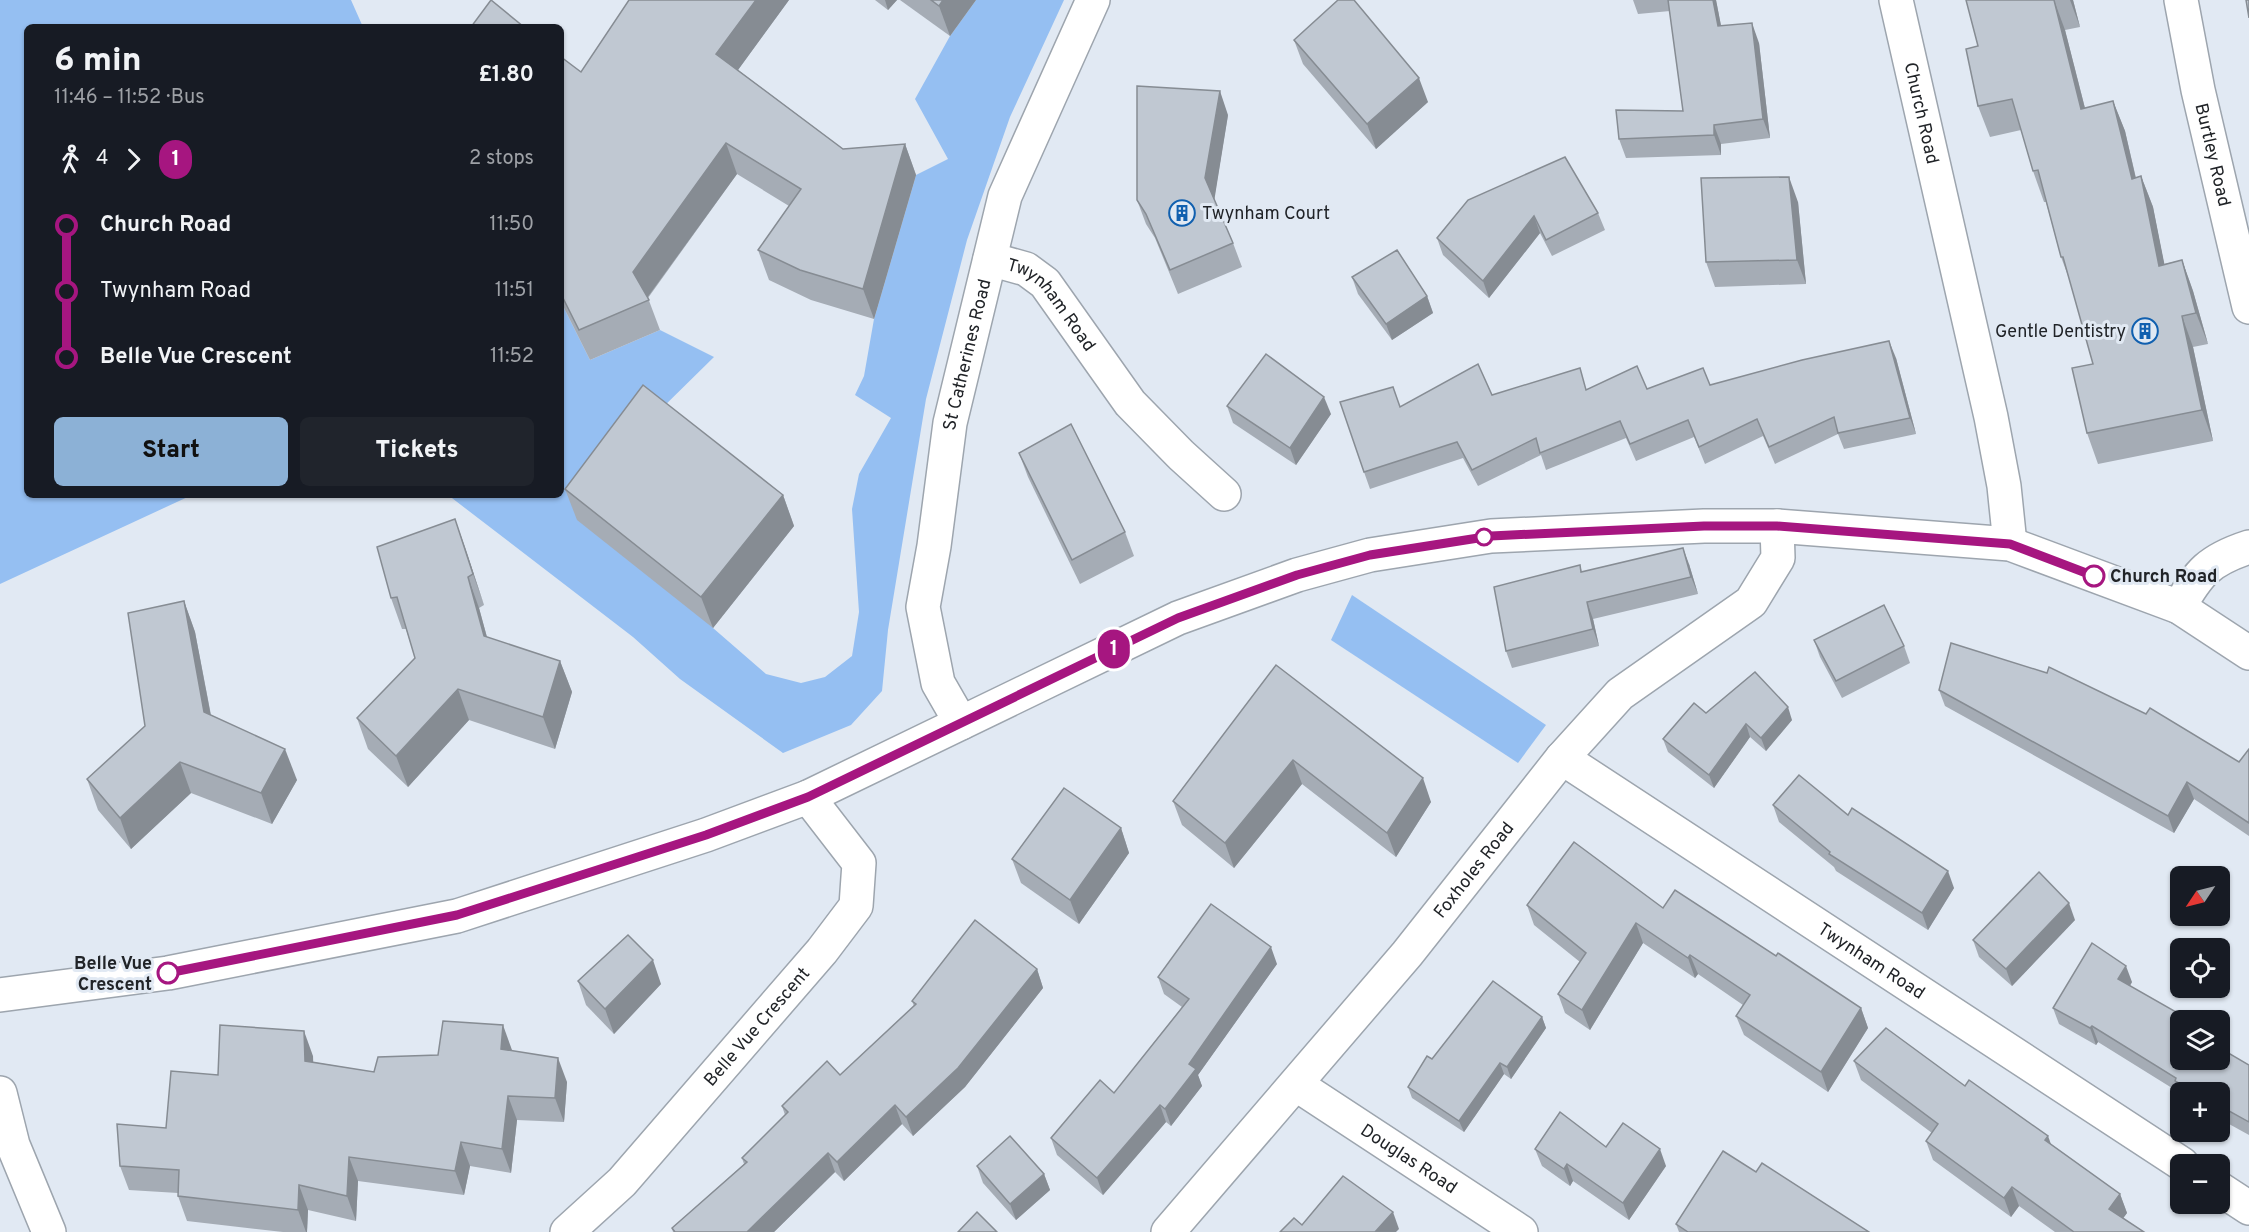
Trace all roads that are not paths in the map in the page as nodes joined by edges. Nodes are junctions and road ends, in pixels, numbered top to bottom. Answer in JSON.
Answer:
{"nodes":[{"id":1,"x":1093,"y":0,"type":"edge"},
{"id":2,"x":1896,"y":0,"type":"edge"},
{"id":3,"x":2181,"y":0,"type":"edge"},
{"id":4,"x":990,"y":259,"type":"junction"},
{"id":5,"x":2249,"y":307,"type":"edge"},
{"id":6,"x":1224,"y":494,"type":"dead end"},
{"id":7,"x":1777,"y":526,"type":"junction"},
{"id":8,"x":2010,"y":544,"type":"junction"},
{"id":9,"x":2249,"y":548,"type":"edge"},
{"id":10,"x":2178,"y":607,"type":"junction"},
{"id":11,"x":2249,"y":653,"type":"edge"},
{"id":12,"x":961,"y":723,"type":"junction"},
{"id":13,"x":1562,"y":758,"type":"junction"},
{"id":14,"x":808,"y":797,"type":"junction"},
{"id":15,"x":0,"y":994,"type":"edge"},
{"id":16,"x":1297,"y":1085,"type":"junction"},
{"id":17,"x":0,"y":1093,"type":"edge"},
{"id":18,"x":2170,"y":1156,"type":"edge"},
{"id":19,"x":2230,"y":1196,"type":"edge"},
{"id":20,"x":2249,"y":1208,"type":"edge"},
{"id":21,"x":49,"y":1232,"type":"edge"},
{"id":22,"x":567,"y":1232,"type":"edge"},
{"id":23,"x":1168,"y":1232,"type":"edge"},
{"id":24,"x":1521,"y":1232,"type":"edge"}],
"edges":[{"from":1,"to":4,"type":"street","name":"St Catherines Road"},
{"from":2,"to":8,"type":"street","name":"Church Road"},
{"from":3,"to":5,"type":"street","name":"Burtley Road"},
{"from":4,"to":6,"type":"street","name":"Twynham Road"},
{"from":4,"to":12,"type":"street","name":"St Catherines Road"},
{"from":7,"to":8,"type":"street"},
{"from":7,"to":12,"type":"street"},
{"from":7,"to":13,"type":"street","name":"Foxholes Road"},
{"from":8,"to":10,"type":"street"},
{"from":9,"to":10,"type":"street"},
{"from":10,"to":11,"type":"street"},
{"from":12,"to":14,"type":"street"},
{"from":13,"to":16,"type":"street","name":"Foxholes Road"},
{"from":13,"to":18,"type":"street","name":"Twynham Road"},
{"from":14,"to":15,"type":"street"},
{"from":14,"to":22,"type":"street","name":"Belle Vue Crescent"},
{"from":16,"to":23,"type":"street","name":"Foxholes Road"},
{"from":16,"to":24,"type":"street","name":"Douglas Road"},
{"from":17,"to":21,"type":"street"},
{"from":19,"to":20,"type":"street"}]}
